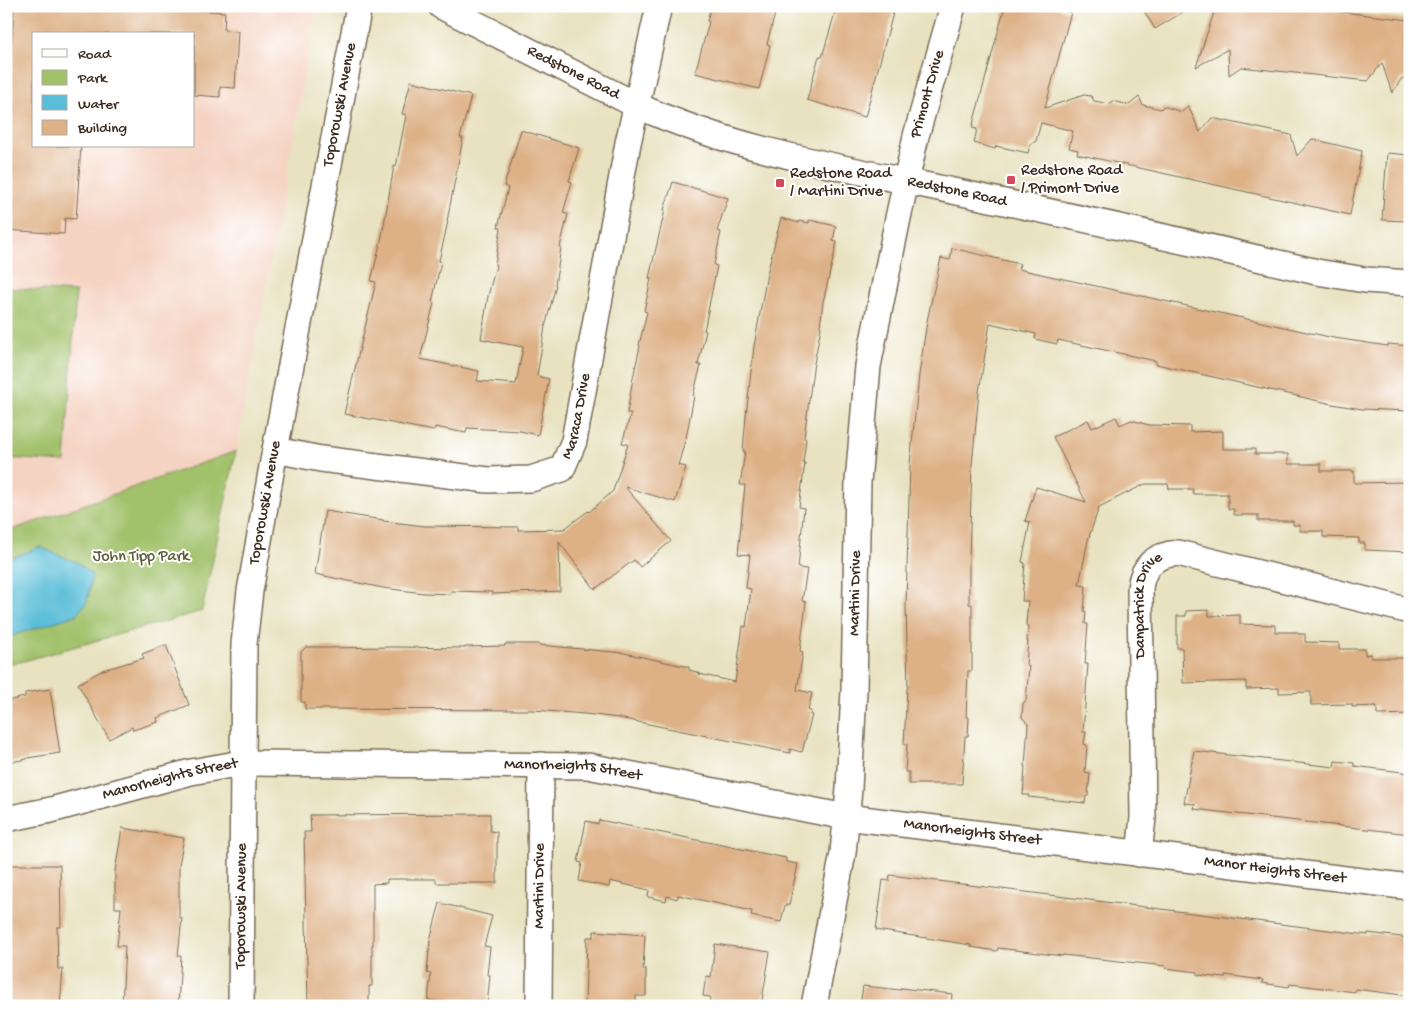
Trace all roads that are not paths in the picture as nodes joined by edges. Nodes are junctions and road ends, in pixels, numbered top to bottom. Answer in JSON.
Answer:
{"nodes":[{"id":1,"x":359,"y":6,"type":"edge"},
{"id":2,"x":440,"y":6,"type":"edge"},
{"id":3,"x":659,"y":6,"type":"edge"},
{"id":4,"x":952,"y":6,"type":"edge"},
{"id":5,"x":636,"y":105,"type":"junction"},
{"id":6,"x":906,"y":182,"type":"junction"},
{"id":7,"x":1410,"y":283,"type":"edge"},
{"id":8,"x":275,"y":450,"type":"junction"},
{"id":9,"x":1410,"y":611,"type":"edge"},
{"id":10,"x":242,"y":762,"type":"junction"},
{"id":11,"x":541,"y":765,"type":"junction"},
{"id":12,"x":846,"y":817,"type":"junction"},
{"id":13,"x":6,"y":819,"type":"edge"},
{"id":14,"x":1139,"y":854,"type":"junction"},
{"id":15,"x":1410,"y":887,"type":"edge"},
{"id":16,"x":241,"y":1006,"type":"edge"},
{"id":17,"x":539,"y":1006,"type":"edge"},
{"id":18,"x":814,"y":1006,"type":"edge"}],
"edges":[{"from":1,"to":8,"type":"street","name":"Toporowski Avenue"},
{"from":2,"to":5,"type":"street","name":"Redstone Road"},
{"from":3,"to":5,"type":"street","name":"Maraca Drive"},
{"from":4,"to":6,"type":"street","name":"Primont Drive"},
{"from":5,"to":6,"type":"street","name":"Redstone Road"},
{"from":5,"to":8,"type":"street","name":"Maraca Drive"},
{"from":6,"to":7,"type":"street","name":"Redstone Road"},
{"from":6,"to":12,"type":"street","name":"Martini Drive"},
{"from":8,"to":10,"type":"street","name":"Toporowski Avenue"},
{"from":9,"to":14,"type":"street","name":"Danpatrick Drive"},
{"from":10,"to":11,"type":"street","name":"Manorheights Street"},
{"from":10,"to":13,"type":"street","name":"Manorheights Street"},
{"from":10,"to":16,"type":"street","name":"Toporowski Avenue"},
{"from":11,"to":12,"type":"street","name":"Manorheights Street"},
{"from":11,"to":17,"type":"street","name":"Martini Drive"},
{"from":12,"to":14,"type":"street","name":"Manorheights Street"},
{"from":12,"to":18,"type":"street","name":"Martini Drive"},
{"from":14,"to":15,"type":"street","name":"Manor Heights Street"}]}
